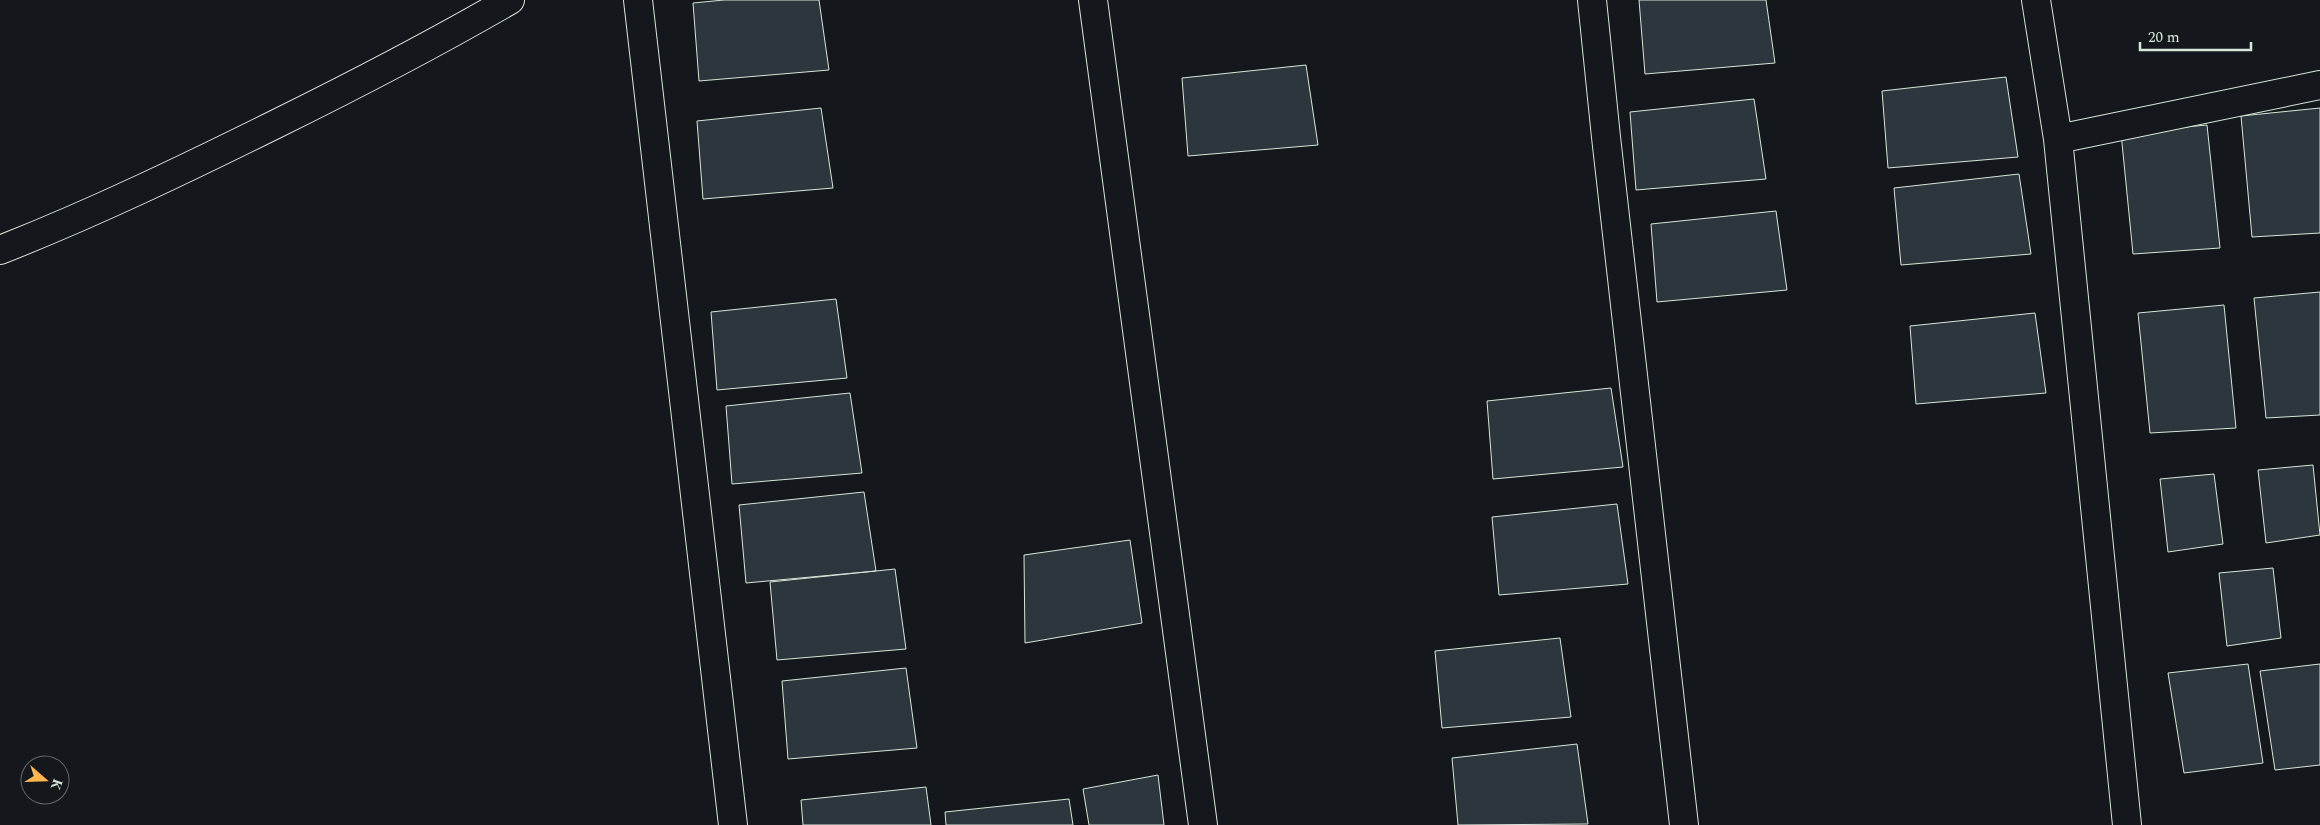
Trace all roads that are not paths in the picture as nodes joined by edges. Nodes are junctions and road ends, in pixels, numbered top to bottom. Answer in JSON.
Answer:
{"nodes":[{"id":1,"x":510,"y":0,"type":"edge"},
{"id":2,"x":638,"y":0,"type":"edge"},
{"id":3,"x":1093,"y":0,"type":"edge"},
{"id":4,"x":1592,"y":0,"type":"edge"},
{"id":5,"x":2036,"y":0,"type":"edge"},
{"id":6,"x":2320,"y":85,"type":"edge"},
{"id":7,"x":2058,"y":139,"type":"junction"},
{"id":8,"x":0,"y":250,"type":"edge"},
{"id":9,"x":733,"y":825,"type":"edge"},
{"id":10,"x":1203,"y":825,"type":"edge"},
{"id":11,"x":1684,"y":825,"type":"edge"},
{"id":12,"x":2127,"y":825,"type":"edge"}],
"edges":[{"from":1,"to":8,"type":"street"},
{"from":2,"to":9,"type":"street"},
{"from":3,"to":10,"type":"street"},
{"from":4,"to":11,"type":"street"},
{"from":5,"to":7,"type":"street"},
{"from":6,"to":7,"type":"street"},
{"from":7,"to":12,"type":"street"}]}
